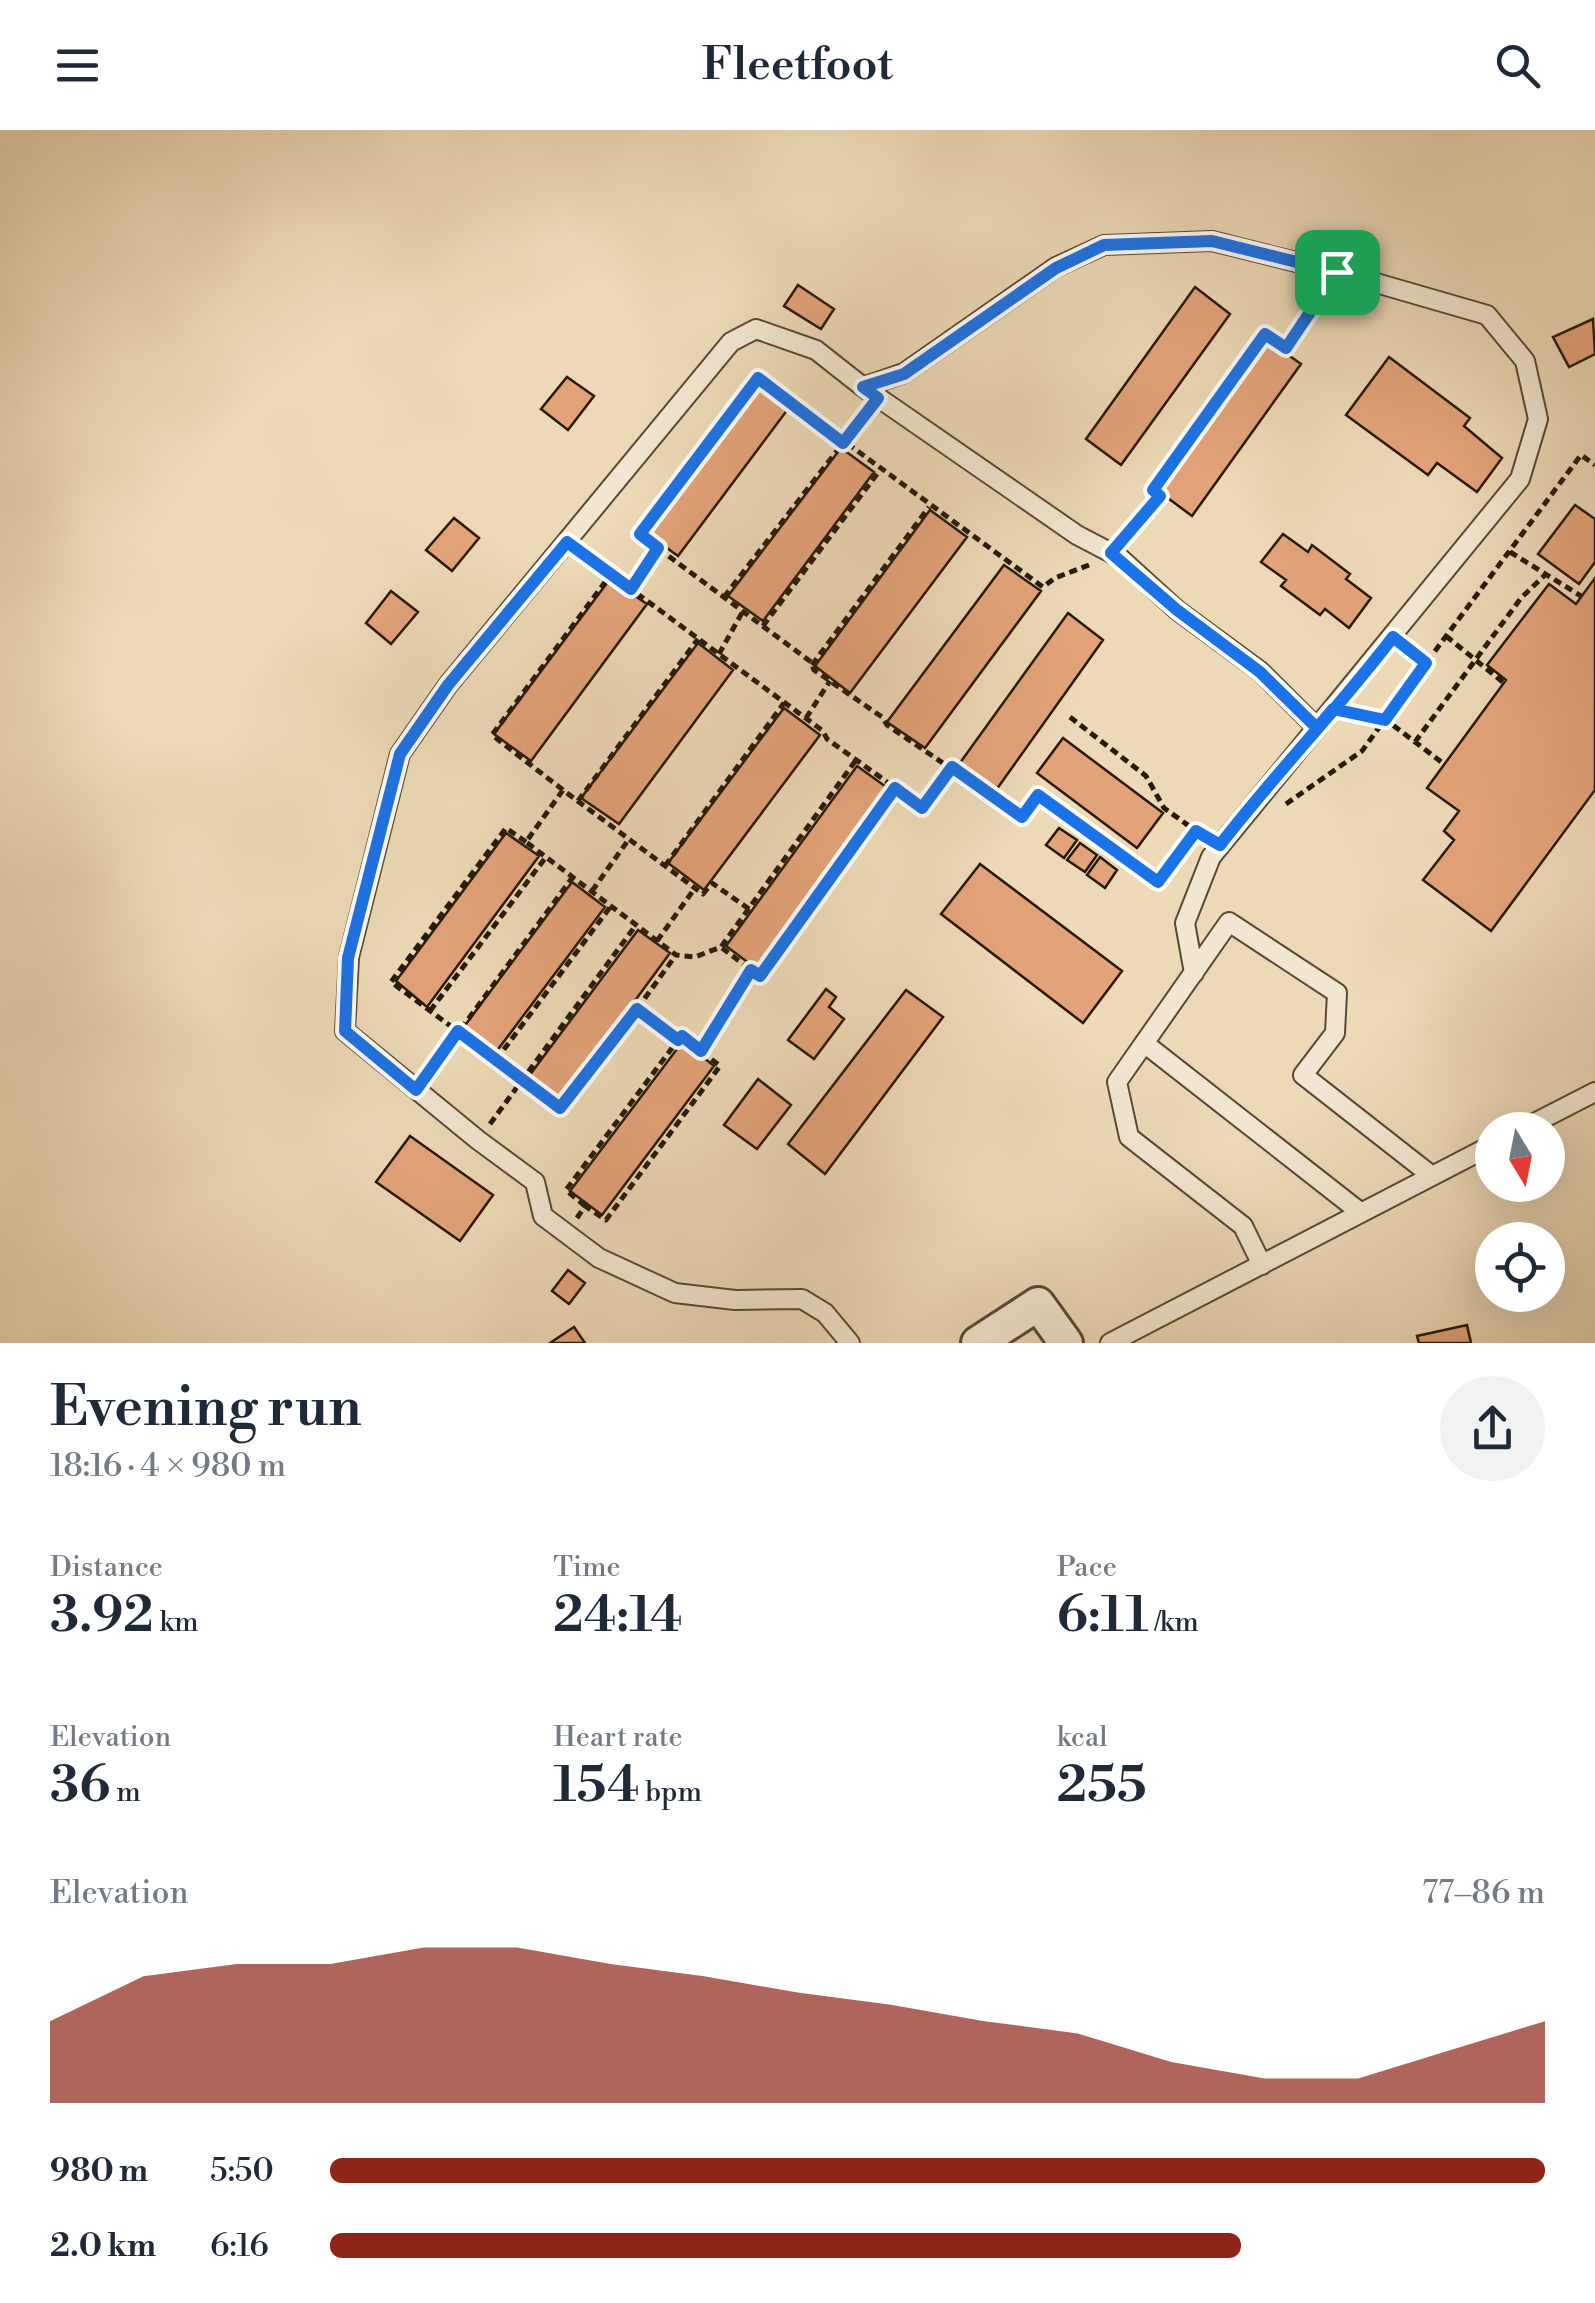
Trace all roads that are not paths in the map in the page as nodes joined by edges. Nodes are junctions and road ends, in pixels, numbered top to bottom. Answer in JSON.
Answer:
{"nodes":[{"id":1,"x":871,"y":392,"type":"junction"},
{"id":2,"x":1317,"y":728,"type":"junction"},
{"id":3,"x":1194,"y":973,"type":"junction"},
{"id":4,"x":1144,"y":1043,"type":"junction"},
{"id":5,"x":1595,"y":1092,"type":"edge"},
{"id":6,"x":1556,"y":1112,"type":"edge"},
{"id":7,"x":1475,"y":1154,"type":"edge"},
{"id":8,"x":1432,"y":1176,"type":"junction"},
{"id":9,"x":1360,"y":1212,"type":"junction"},
{"id":10,"x":1262,"y":1265,"type":"junction"},
{"id":11,"x":850,"y":1343,"type":"edge"},
{"id":12,"x":978,"y":1343,"type":"edge"},
{"id":13,"x":1066,"y":1343,"type":"edge"},
{"id":14,"x":1110,"y":1343,"type":"edge"}],
"edges":[{"from":1,"to":2,"type":"lane"},
{"from":1,"to":2,"type":"lane"},
{"from":1,"to":11,"type":"lane"},
{"from":2,"to":3,"type":"lane"},
{"from":3,"to":4,"type":"lane"},
{"from":3,"to":8,"type":"lane"},
{"from":4,"to":9,"type":"lane"},
{"from":4,"to":10,"type":"lane"},
{"from":5,"to":6,"type":"lane"},
{"from":7,"to":8,"type":"lane"},
{"from":8,"to":9,"type":"lane"},
{"from":9,"to":10,"type":"lane"},
{"from":10,"to":14,"type":"lane"},
{"from":12,"to":13,"type":"street"}]}
